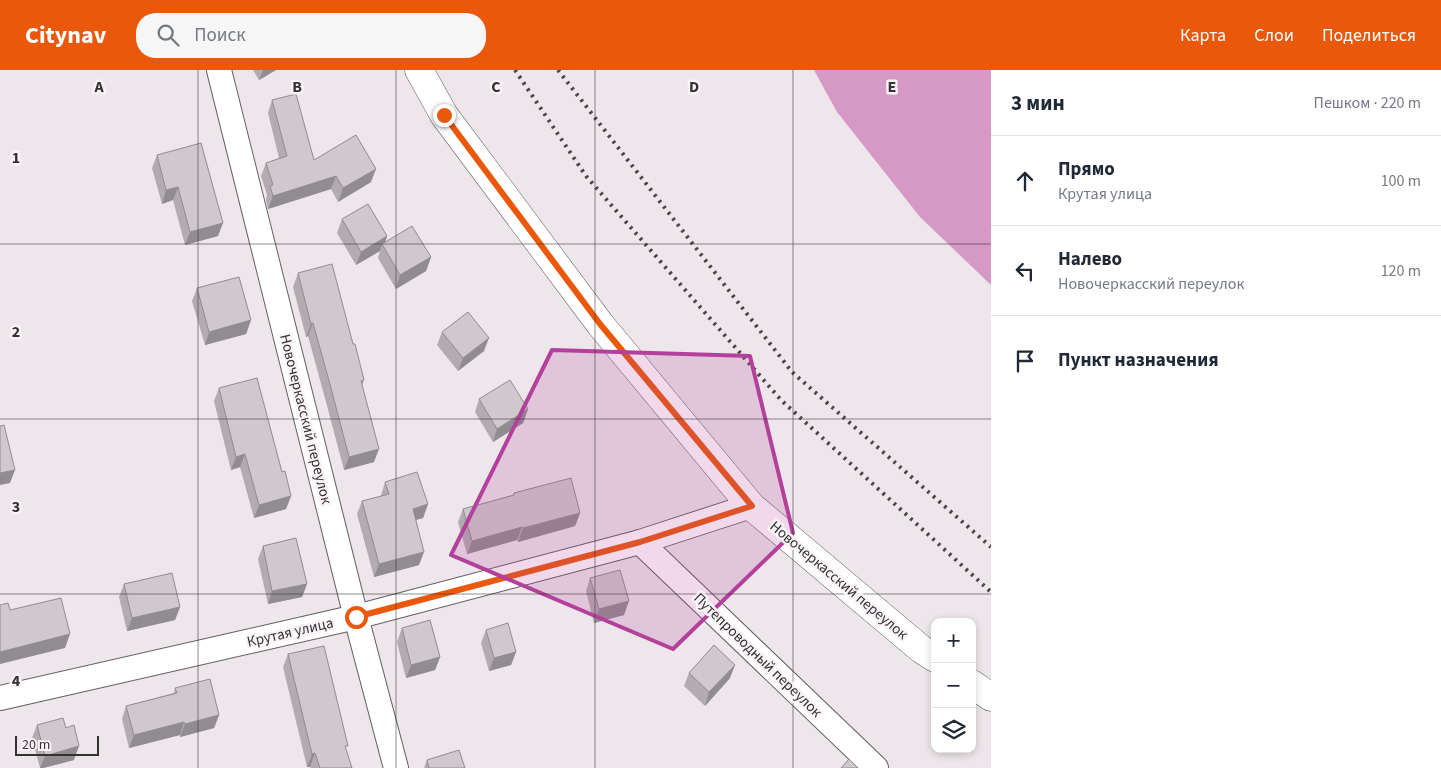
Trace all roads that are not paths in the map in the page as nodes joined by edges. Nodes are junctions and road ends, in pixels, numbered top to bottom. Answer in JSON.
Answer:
{"nodes":[{"id":1,"x":219,"y":70,"type":"edge"},
{"id":2,"x":419,"y":70,"type":"edge"},
{"id":3,"x":752,"y":506,"type":"junction"},
{"id":4,"x":640,"y":542,"type":"junction"},
{"id":5,"x":356,"y":617,"type":"junction"},
{"id":6,"x":931,"y":655,"type":"edge"},
{"id":7,"x":976,"y":687,"type":"edge"},
{"id":8,"x":991,"y":697,"type":"edge"},
{"id":9,"x":0,"y":698,"type":"edge"},
{"id":10,"x":396,"y":768,"type":"edge"},
{"id":11,"x":876,"y":768,"type":"edge"}],
"edges":[{"from":1,"to":5,"type":"street","name":"Новочеркасский переулок"},
{"from":2,"to":3,"type":"main road","name":"Новочеркасский переулок"},
{"from":3,"to":4,"type":"street","name":"Крутая улица"},
{"from":3,"to":6,"type":"main road","name":"Новочеркасский переулок"},
{"from":4,"to":5,"type":"street","name":"Крутая улица"},
{"from":4,"to":11,"type":"street","name":"Путепроводный переулок"},
{"from":5,"to":9,"type":"street","name":"Крутая улица"},
{"from":5,"to":10,"type":"street","name":"Новочеркасский переулок"},
{"from":7,"to":8,"type":"main road"}]}
